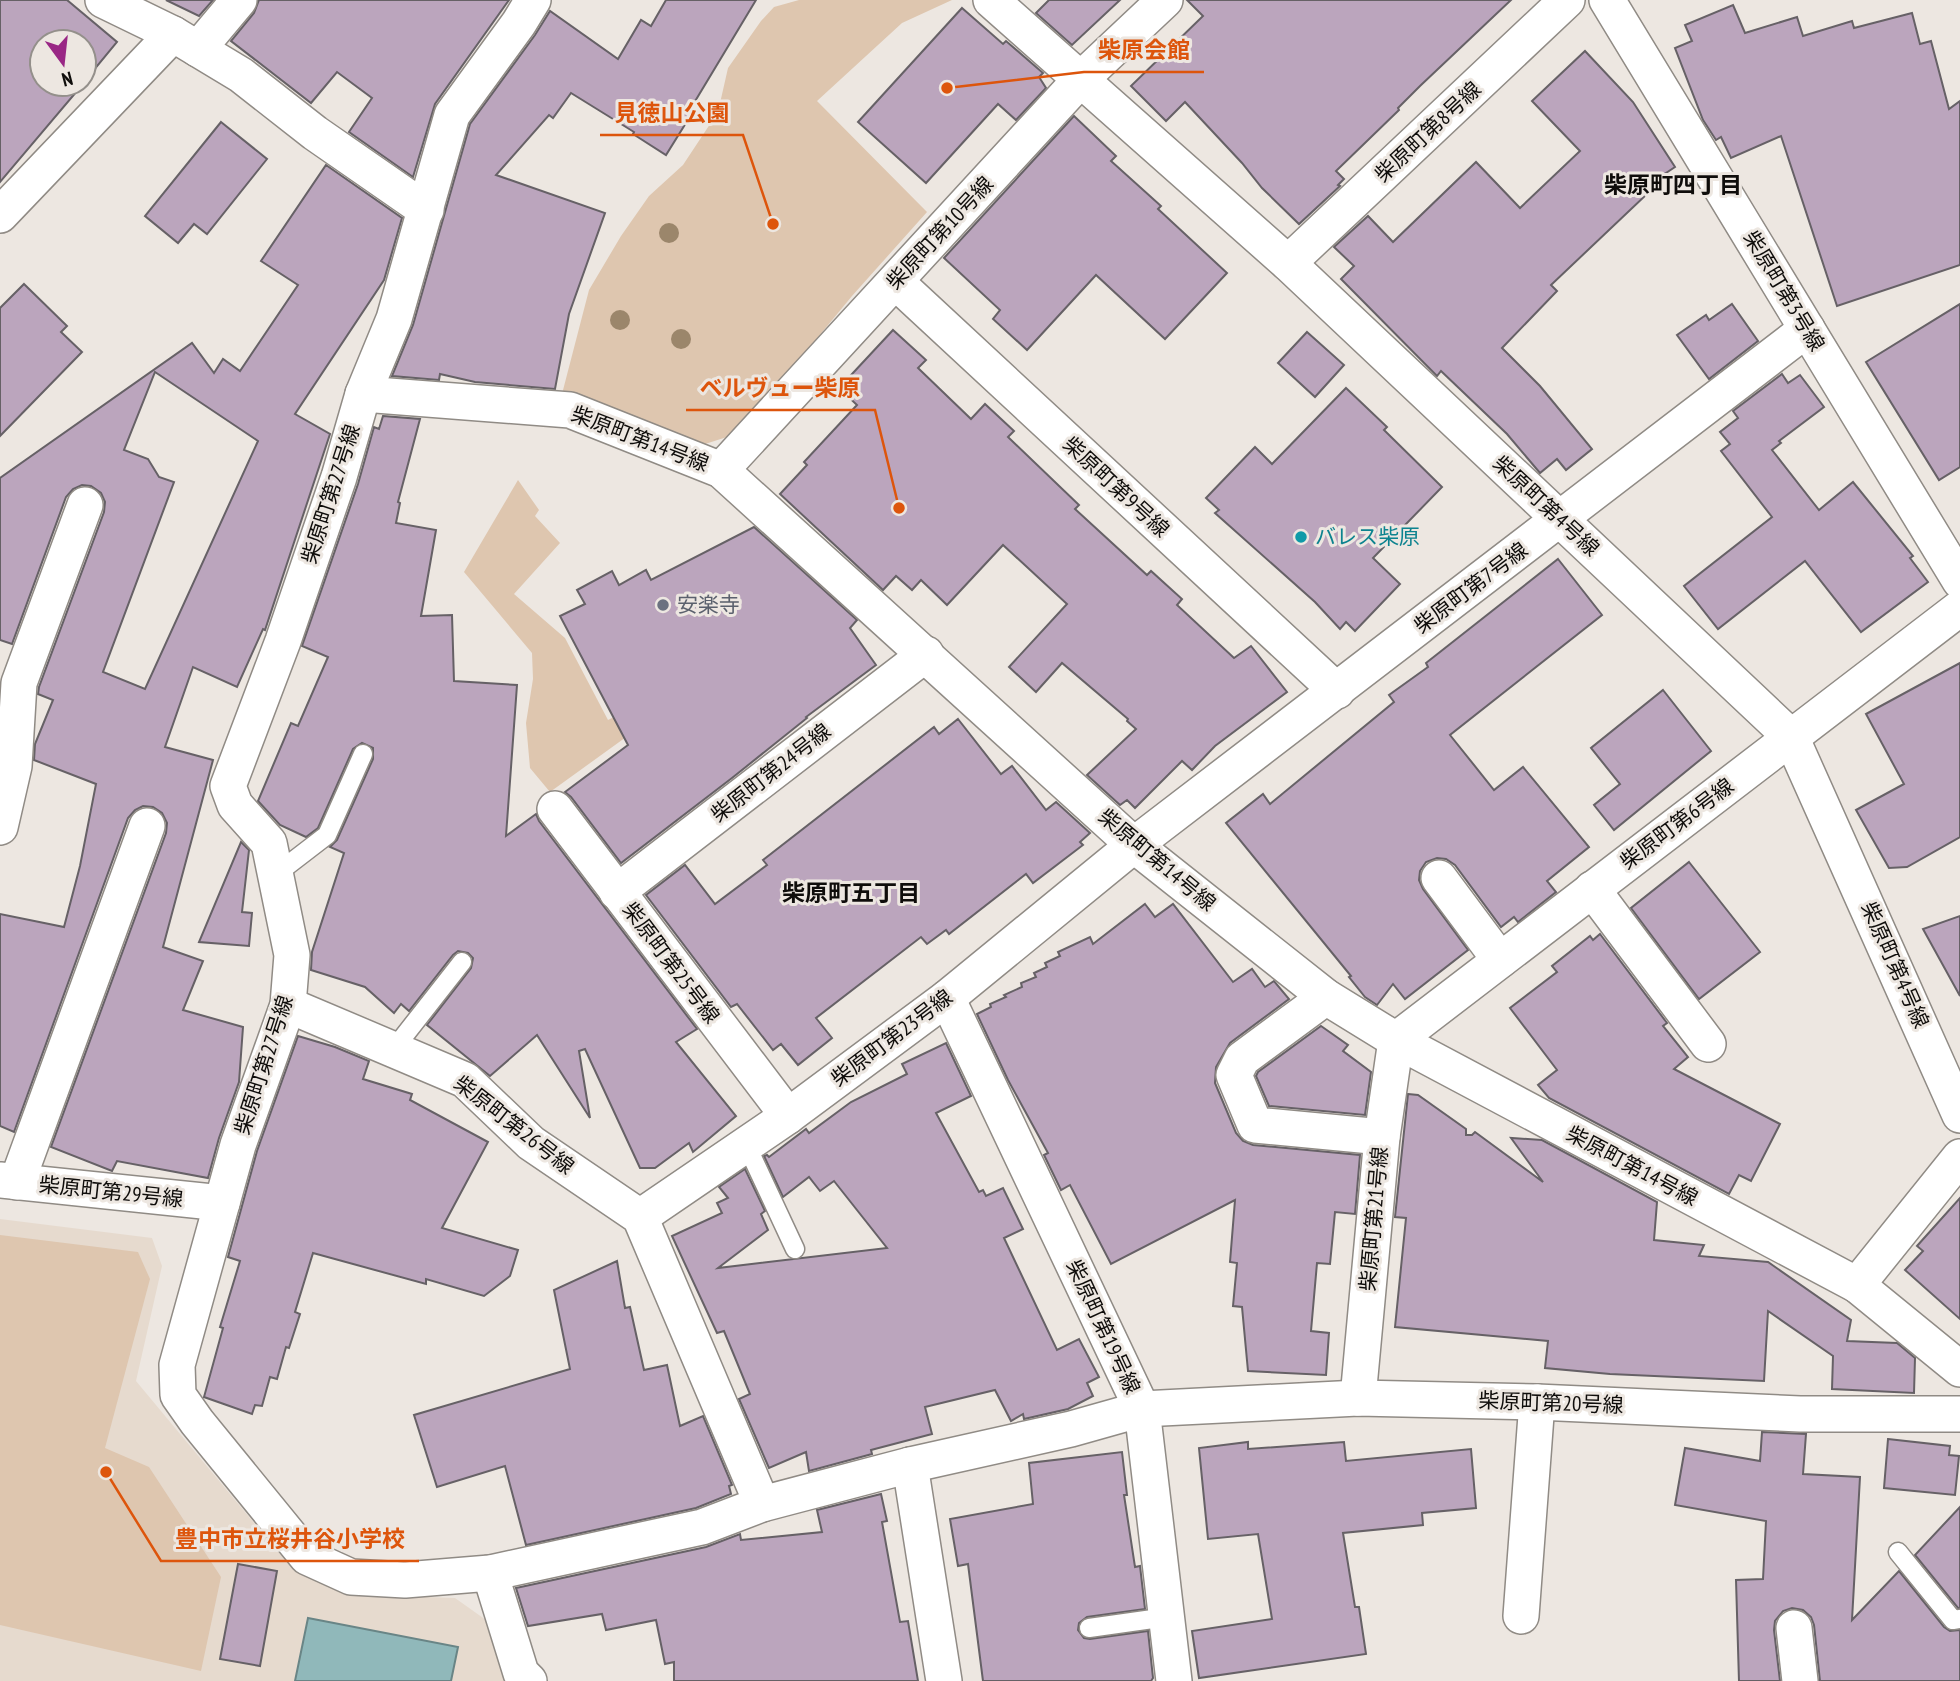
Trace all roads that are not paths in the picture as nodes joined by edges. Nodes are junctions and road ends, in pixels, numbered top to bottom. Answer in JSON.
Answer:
{"nodes":[{"id":1,"x":103,"y":0,"type":"edge"},
{"id":2,"x":239,"y":0,"type":"edge"},
{"id":3,"x":533,"y":0,"type":"edge"},
{"id":4,"x":991,"y":0,"type":"edge"},
{"id":5,"x":1164,"y":0,"type":"edge"},
{"id":6,"x":1567,"y":0,"type":"edge"},
{"id":7,"x":1607,"y":0,"type":"edge"},
{"id":8,"x":185,"y":41,"type":"junction"},
{"id":9,"x":1080,"y":80,"type":"junction"},
{"id":10,"x":426,"y":210,"type":"junction"},
{"id":11,"x":0,"y":215,"type":"edge"},
{"id":12,"x":1288,"y":263,"type":"junction"},
{"id":13,"x":895,"y":282,"type":"junction"},
{"id":14,"x":1807,"y":329,"type":"junction"},
{"id":15,"x":363,"y":394,"type":"junction"},
{"id":16,"x":721,"y":470,"type":"junction"},
{"id":17,"x":85,"y":505,"type":"dead end"},
{"id":18,"x":1561,"y":520,"type":"junction"},
{"id":19,"x":1960,"y":581,"type":"edge"},
{"id":20,"x":1960,"y":608,"type":"edge"},
{"id":21,"x":926,"y":654,"type":"junction"},
{"id":22,"x":1337,"y":691,"type":"junction"},
{"id":23,"x":1791,"y":737,"type":"junction"},
{"id":24,"x":363,"y":754,"type":"dead end"},
{"id":25,"x":555,"y":809,"type":"dead end"},
{"id":26,"x":147,"y":826,"type":"dead end"},
{"id":27,"x":0,"y":827,"type":"edge"},
{"id":28,"x":1134,"y":845,"type":"junction"},
{"id":29,"x":275,"y":875,"type":"junction"},
{"id":30,"x":1439,"y":878,"type":"dead end"},
{"id":31,"x":1592,"y":889,"type":"junction"},
{"id":32,"x":617,"y":892,"type":"junction"},
{"id":33,"x":1500,"y":960,"type":"junction"},
{"id":34,"x":462,"y":962,"type":"dead end"},
{"id":35,"x":1326,"y":997,"type":"junction"},
{"id":36,"x":947,"y":998,"type":"junction"},
{"id":37,"x":288,"y":1005,"type":"junction"},
{"id":38,"x":1396,"y":1040,"type":"junction"},
{"id":39,"x":1708,"y":1044,"type":"dead end"},
{"id":40,"x":393,"y":1050,"type":"junction"},
{"id":41,"x":788,"y":1115,"type":"junction"},
{"id":42,"x":1960,"y":1115,"type":"edge"},
{"id":43,"x":1382,"y":1137,"type":"junction"},
{"id":44,"x":746,"y":1144,"type":"junction"},
{"id":45,"x":1960,"y":1157,"type":"edge"},
{"id":46,"x":9,"y":1181,"type":"edge"},
{"id":47,"x":222,"y":1203,"type":"junction"},
{"id":48,"x":640,"y":1217,"type":"junction"},
{"id":49,"x":795,"y":1249,"type":"dead end"},
{"id":50,"x":1857,"y":1285,"type":"junction"},
{"id":51,"x":1960,"y":1369,"type":"edge"},
{"id":52,"x":1358,"y":1398,"type":"junction"},
{"id":53,"x":1537,"y":1402,"type":"junction"},
{"id":54,"x":1142,"y":1409,"type":"junction"},
{"id":55,"x":1960,"y":1414,"type":"edge"},
{"id":56,"x":910,"y":1465,"type":"junction"},
{"id":57,"x":762,"y":1504,"type":"junction"},
{"id":58,"x":1898,"y":1552,"type":"dead end"},
{"id":59,"x":490,"y":1573,"type":"junction"},
{"id":60,"x":1521,"y":1616,"type":"dead end"},
{"id":61,"x":1167,"y":1617,"type":"junction"},
{"id":62,"x":1960,"y":1619,"type":"edge"},
{"id":63,"x":1089,"y":1628,"type":"dead end"},
{"id":64,"x":1794,"y":1628,"type":"dead end"},
{"id":65,"x":529,"y":1681,"type":"edge"},
{"id":66,"x":944,"y":1681,"type":"edge"},
{"id":67,"x":1174,"y":1681,"type":"edge"},
{"id":68,"x":1800,"y":1681,"type":"edge"}],
"edges":[{"from":1,"to":8,"type":"street"},
{"from":2,"to":8,"type":"street"},
{"from":3,"to":10,"type":"street","name":"柴原町第27号線"},
{"from":4,"to":9,"type":"street","name":"柴原町第4号線"},
{"from":5,"to":9,"type":"street","name":"柴原町第10号線"},
{"from":6,"to":12,"type":"street","name":"柴原町第8号線"},
{"from":7,"to":14,"type":"street","name":"柴原町第3号線"},
{"from":8,"to":10,"type":"street"},
{"from":8,"to":11,"type":"street"},
{"from":9,"to":12,"type":"street","name":"柴原町第4号線"},
{"from":9,"to":13,"type":"street","name":"柴原町第10号線"},
{"from":10,"to":15,"type":"street","name":"柴原町第27号線"},
{"from":12,"to":18,"type":"street","name":"柴原町第4号線"},
{"from":13,"to":16,"type":"street","name":"柴原町第10号線"},
{"from":13,"to":22,"type":"street","name":"柴原町第9号線"},
{"from":14,"to":18,"type":"street","name":"柴原町第7号線"},
{"from":14,"to":19,"type":"street","name":"柴原町第3号線"},
{"from":15,"to":16,"type":"street","name":"柴原町第14号線"},
{"from":15,"to":29,"type":"street","name":"柴原町第27号線"},
{"from":16,"to":21,"type":"street","name":"柴原町第14号線"},
{"from":17,"to":27,"type":"street"},
{"from":18,"to":22,"type":"street","name":"柴原町第7号線"},
{"from":18,"to":23,"type":"street","name":"柴原町第4号線"},
{"from":20,"to":23,"type":"street","name":"柴原町第6号線"},
{"from":21,"to":28,"type":"street","name":"柴原町第14号線"},
{"from":21,"to":32,"type":"street","name":"柴原町第24号線"},
{"from":22,"to":28,"type":"street","name":"柴原町第7号線"},
{"from":23,"to":31,"type":"street","name":"柴原町第6号線"},
{"from":23,"to":42,"type":"street","name":"柴原町第4号線"},
{"from":24,"to":29,"type":"lane"},
{"from":25,"to":32,"type":"street","name":"柴原町第25号線"},
{"from":26,"to":46,"type":"street"},
{"from":28,"to":35,"type":"street","name":"柴原町第14号線"},
{"from":28,"to":36,"type":"street","name":"柴原町第23号線"},
{"from":29,"to":37,"type":"street","name":"柴原町第27号線"},
{"from":30,"to":33,"type":"street"},
{"from":31,"to":33,"type":"street","name":"柴原町第6号線"},
{"from":31,"to":39,"type":"street"},
{"from":32,"to":41,"type":"street","name":"柴原町第25号線"},
{"from":33,"to":38,"type":"street","name":"柴原町第6号線"},
{"from":34,"to":40,"type":"lane"},
{"from":35,"to":38,"type":"street","name":"柴原町第14号線"},
{"from":35,"to":43,"type":"street"},
{"from":36,"to":41,"type":"street","name":"柴原町第23号線"},
{"from":36,"to":54,"type":"street","name":"柴原町第19号線"},
{"from":37,"to":40,"type":"street","name":"柴原町第26号線"},
{"from":37,"to":47,"type":"street","name":"柴原町第27号線"},
{"from":38,"to":43,"type":"street","name":"柴原町第21号線"},
{"from":38,"to":50,"type":"street","name":"柴原町第14号線"},
{"from":40,"to":48,"type":"street","name":"柴原町第26号線"},
{"from":41,"to":44,"type":"street","name":"柴原町第23号線"},
{"from":43,"to":52,"type":"street","name":"柴原町第21号線"},
{"from":44,"to":48,"type":"street","name":"柴原町第23号線"},
{"from":44,"to":49,"type":"lane"},
{"from":45,"to":50,"type":"street"},
{"from":46,"to":47,"type":"street","name":"柴原町第29号線"},
{"from":47,"to":59,"type":"street","name":"柴原町第27号線"},
{"from":48,"to":57,"type":"street"},
{"from":50,"to":51,"type":"street","name":"柴原町第14号線"},
{"from":52,"to":53,"type":"street","name":"柴原町第20号線"},
{"from":52,"to":54,"type":"street","name":"柴原町第20号線"},
{"from":53,"to":55,"type":"street","name":"柴原町第20号線"},
{"from":53,"to":60,"type":"street"},
{"from":54,"to":56,"type":"street","name":"柴原町第20号線"},
{"from":54,"to":61,"type":"street","name":"柴原町第19号線"},
{"from":56,"to":57,"type":"street","name":"柴原町第20号線"},
{"from":56,"to":66,"type":"street"},
{"from":57,"to":59,"type":"street","name":"柴原町第27号線"},
{"from":58,"to":62,"type":"lane"},
{"from":59,"to":65,"type":"street"},
{"from":61,"to":63,"type":"lane"},
{"from":61,"to":67,"type":"street","name":"柴原町第19号線"},
{"from":64,"to":68,"type":"street"}]}
